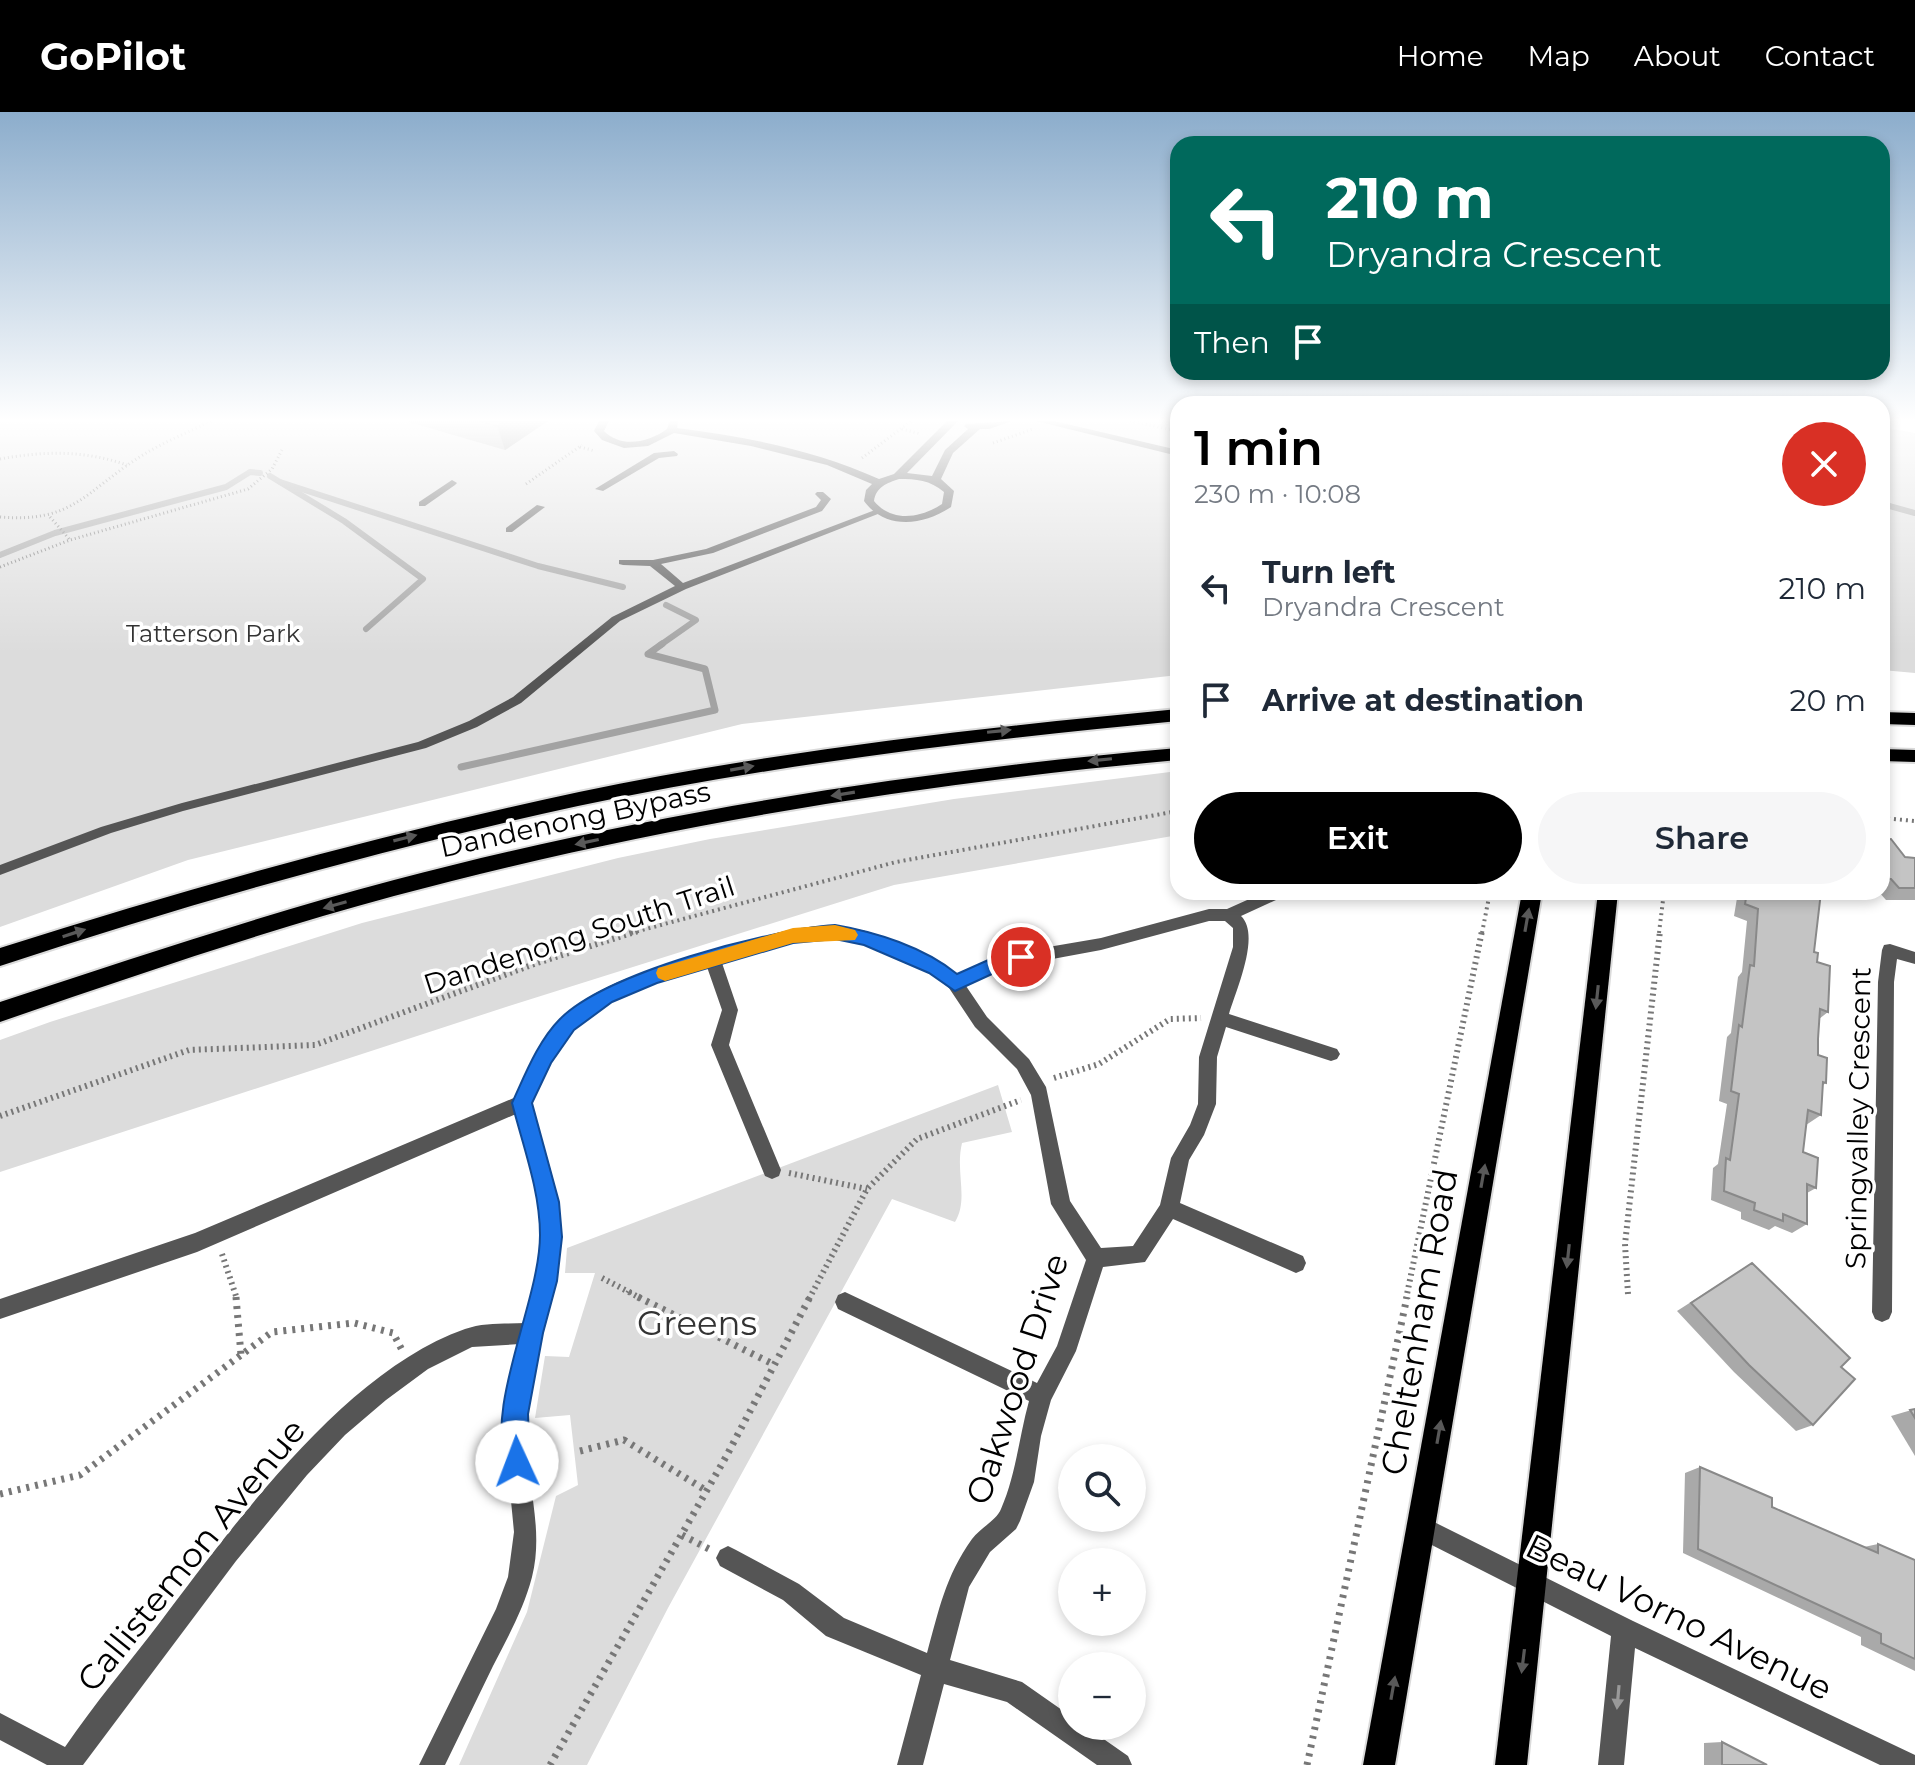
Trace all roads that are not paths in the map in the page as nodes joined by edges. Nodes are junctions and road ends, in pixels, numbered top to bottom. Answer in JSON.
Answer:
{"nodes":[{"id":1,"x":430,"y":498,"type":"edge"},
{"id":2,"x":825,"y":498,"type":"edge"},
{"id":3,"x":870,"y":498,"type":"edge"},
{"id":4,"x":948,"y":498,"type":"edge"},
{"id":5,"x":422,"y":504,"type":"dead end"},
{"id":6,"x":540,"y":507,"type":"dead end"},
{"id":7,"x":878,"y":512,"type":"junction"},
{"id":8,"x":509,"y":530,"type":"dead end"},
{"id":9,"x":623,"y":562,"type":"dead end"},
{"id":10,"x":653,"y":563,"type":"junction"},
{"id":11,"x":682,"y":587,"type":"junction"},
{"id":12,"x":1170,"y":716,"type":"edge"},
{"id":13,"x":1890,"y":718,"type":"edge"},
{"id":14,"x":1915,"y":719,"type":"edge"},
{"id":15,"x":1170,"y":755,"type":"edge"},
{"id":16,"x":1890,"y":755,"type":"edge"},
{"id":17,"x":1915,"y":756,"type":"edge"},
{"id":18,"x":0,"y":870,"type":"edge"},
{"id":19,"x":1262,"y":900,"type":"edge"},
{"id":20,"x":1531,"y":900,"type":"edge"},
{"id":21,"x":1607,"y":900,"type":"edge"},
{"id":22,"x":1229,"y":915,"type":"junction"},
{"id":23,"x":0,"y":957,"type":"edge"},
{"id":24,"x":1915,"y":958,"type":"edge"},
{"id":25,"x":713,"y":959,"type":"junction"},
{"id":26,"x":955,"y":983,"type":"junction"},
{"id":27,"x":0,"y":1012,"type":"edge"},
{"id":28,"x":1220,"y":1018,"type":"junction"},
{"id":29,"x":1331,"y":1054,"type":"dead end"},
{"id":30,"x":522,"y":1103,"type":"junction"},
{"id":31,"x":772,"y":1170,"type":"road end"},
{"id":32,"x":1169,"y":1208,"type":"junction"},
{"id":33,"x":1096,"y":1258,"type":"junction"},
{"id":34,"x":1296,"y":1263,"type":"dead end"},
{"id":35,"x":845,"y":1302,"type":"dead end"},
{"id":36,"x":0,"y":1309,"type":"edge"},
{"id":37,"x":1882,"y":1312,"type":"dead end"},
{"id":38,"x":531,"y":1333,"type":"junction"},
{"id":39,"x":1041,"y":1396,"type":"junction"},
{"id":40,"x":1422,"y":1528,"type":"junction"},
{"id":41,"x":728,"y":1558,"type":"dead end"},
{"id":42,"x":1532,"y":1583,"type":"junction"},
{"id":43,"x":1624,"y":1630,"type":"junction"},
{"id":44,"x":933,"y":1668,"type":"junction"},
{"id":45,"x":0,"y":1726,"type":"edge"},
{"id":46,"x":68,"y":1764,"type":"edge"},
{"id":47,"x":432,"y":1765,"type":"edge"},
{"id":48,"x":910,"y":1765,"type":"edge"},
{"id":49,"x":1119,"y":1765,"type":"edge"},
{"id":50,"x":1379,"y":1765,"type":"edge"},
{"id":51,"x":1511,"y":1765,"type":"edge"},
{"id":52,"x":1611,"y":1765,"type":"edge"},
{"id":53,"x":1908,"y":1765,"type":"edge"}],
"edges":[{"from":1,"to":5,"type":"lane"},
{"from":2,"to":10,"type":"lane"},
{"from":3,"to":7,"type":"street"},
{"from":4,"to":7,"type":"street"},
{"from":6,"to":8,"type":"lane"},
{"from":7,"to":11,"type":"lane"},
{"from":9,"to":10,"type":"lane"},
{"from":10,"to":11,"type":"lane"},
{"from":11,"to":18,"type":"lane"},
{"from":23,"to":12,"type":"highway","name":"Dandenong Bypass","one_way":true},
{"from":13,"to":14,"type":"highway"},
{"from":15,"to":27,"type":"highway","name":"Dandenong Bypass","one_way":true},
{"from":16,"to":17,"type":"highway"},
{"from":19,"to":22,"type":"street"},
{"from":40,"to":20,"type":"main road","name":"Cheltenham Road","one_way":true},
{"from":21,"to":42,"type":"main road","one_way":true},
{"from":22,"to":26,"type":"street"},
{"from":22,"to":28,"type":"street"},
{"from":24,"to":37,"type":"street","name":"Springvalley Crescent"},
{"from":25,"to":26,"type":"street","name":"Oakwood Drive"},
{"from":25,"to":30,"type":"street","name":"Oakwood Drive"},
{"from":25,"to":31,"type":"street"},
{"from":26,"to":33,"type":"street","name":"Oakwood Drive"},
{"from":28,"to":29,"type":"street"},
{"from":28,"to":32,"type":"street"},
{"from":30,"to":36,"type":"street"},
{"from":30,"to":38,"type":"street"},
{"from":32,"to":33,"type":"street"},
{"from":32,"to":34,"type":"street"},
{"from":33,"to":39,"type":"street","name":"Oakwood Drive"},
{"from":35,"to":39,"type":"street"},
{"from":38,"to":46,"type":"street","name":"Callistemon Avenue"},
{"from":38,"to":47,"type":"street"},
{"from":39,"to":44,"type":"street","name":"Oakwood Drive"},
{"from":40,"to":42,"type":"street","name":"Beau Vorno Avenue"},
{"from":50,"to":40,"type":"main road","name":"Cheltenham Road","one_way":true},
{"from":41,"to":44,"type":"street"},
{"from":42,"to":43,"type":"street","name":"Beau Vorno Avenue"},
{"from":42,"to":51,"type":"main road","one_way":true},
{"from":43,"to":52,"type":"street","one_way":true},
{"from":43,"to":53,"type":"street","name":"Beau Vorno Avenue"},
{"from":44,"to":48,"type":"street","name":"Oakwood Drive"},
{"from":44,"to":49,"type":"street"},
{"from":45,"to":46,"type":"street","name":"Callistemon Avenue"}]}
